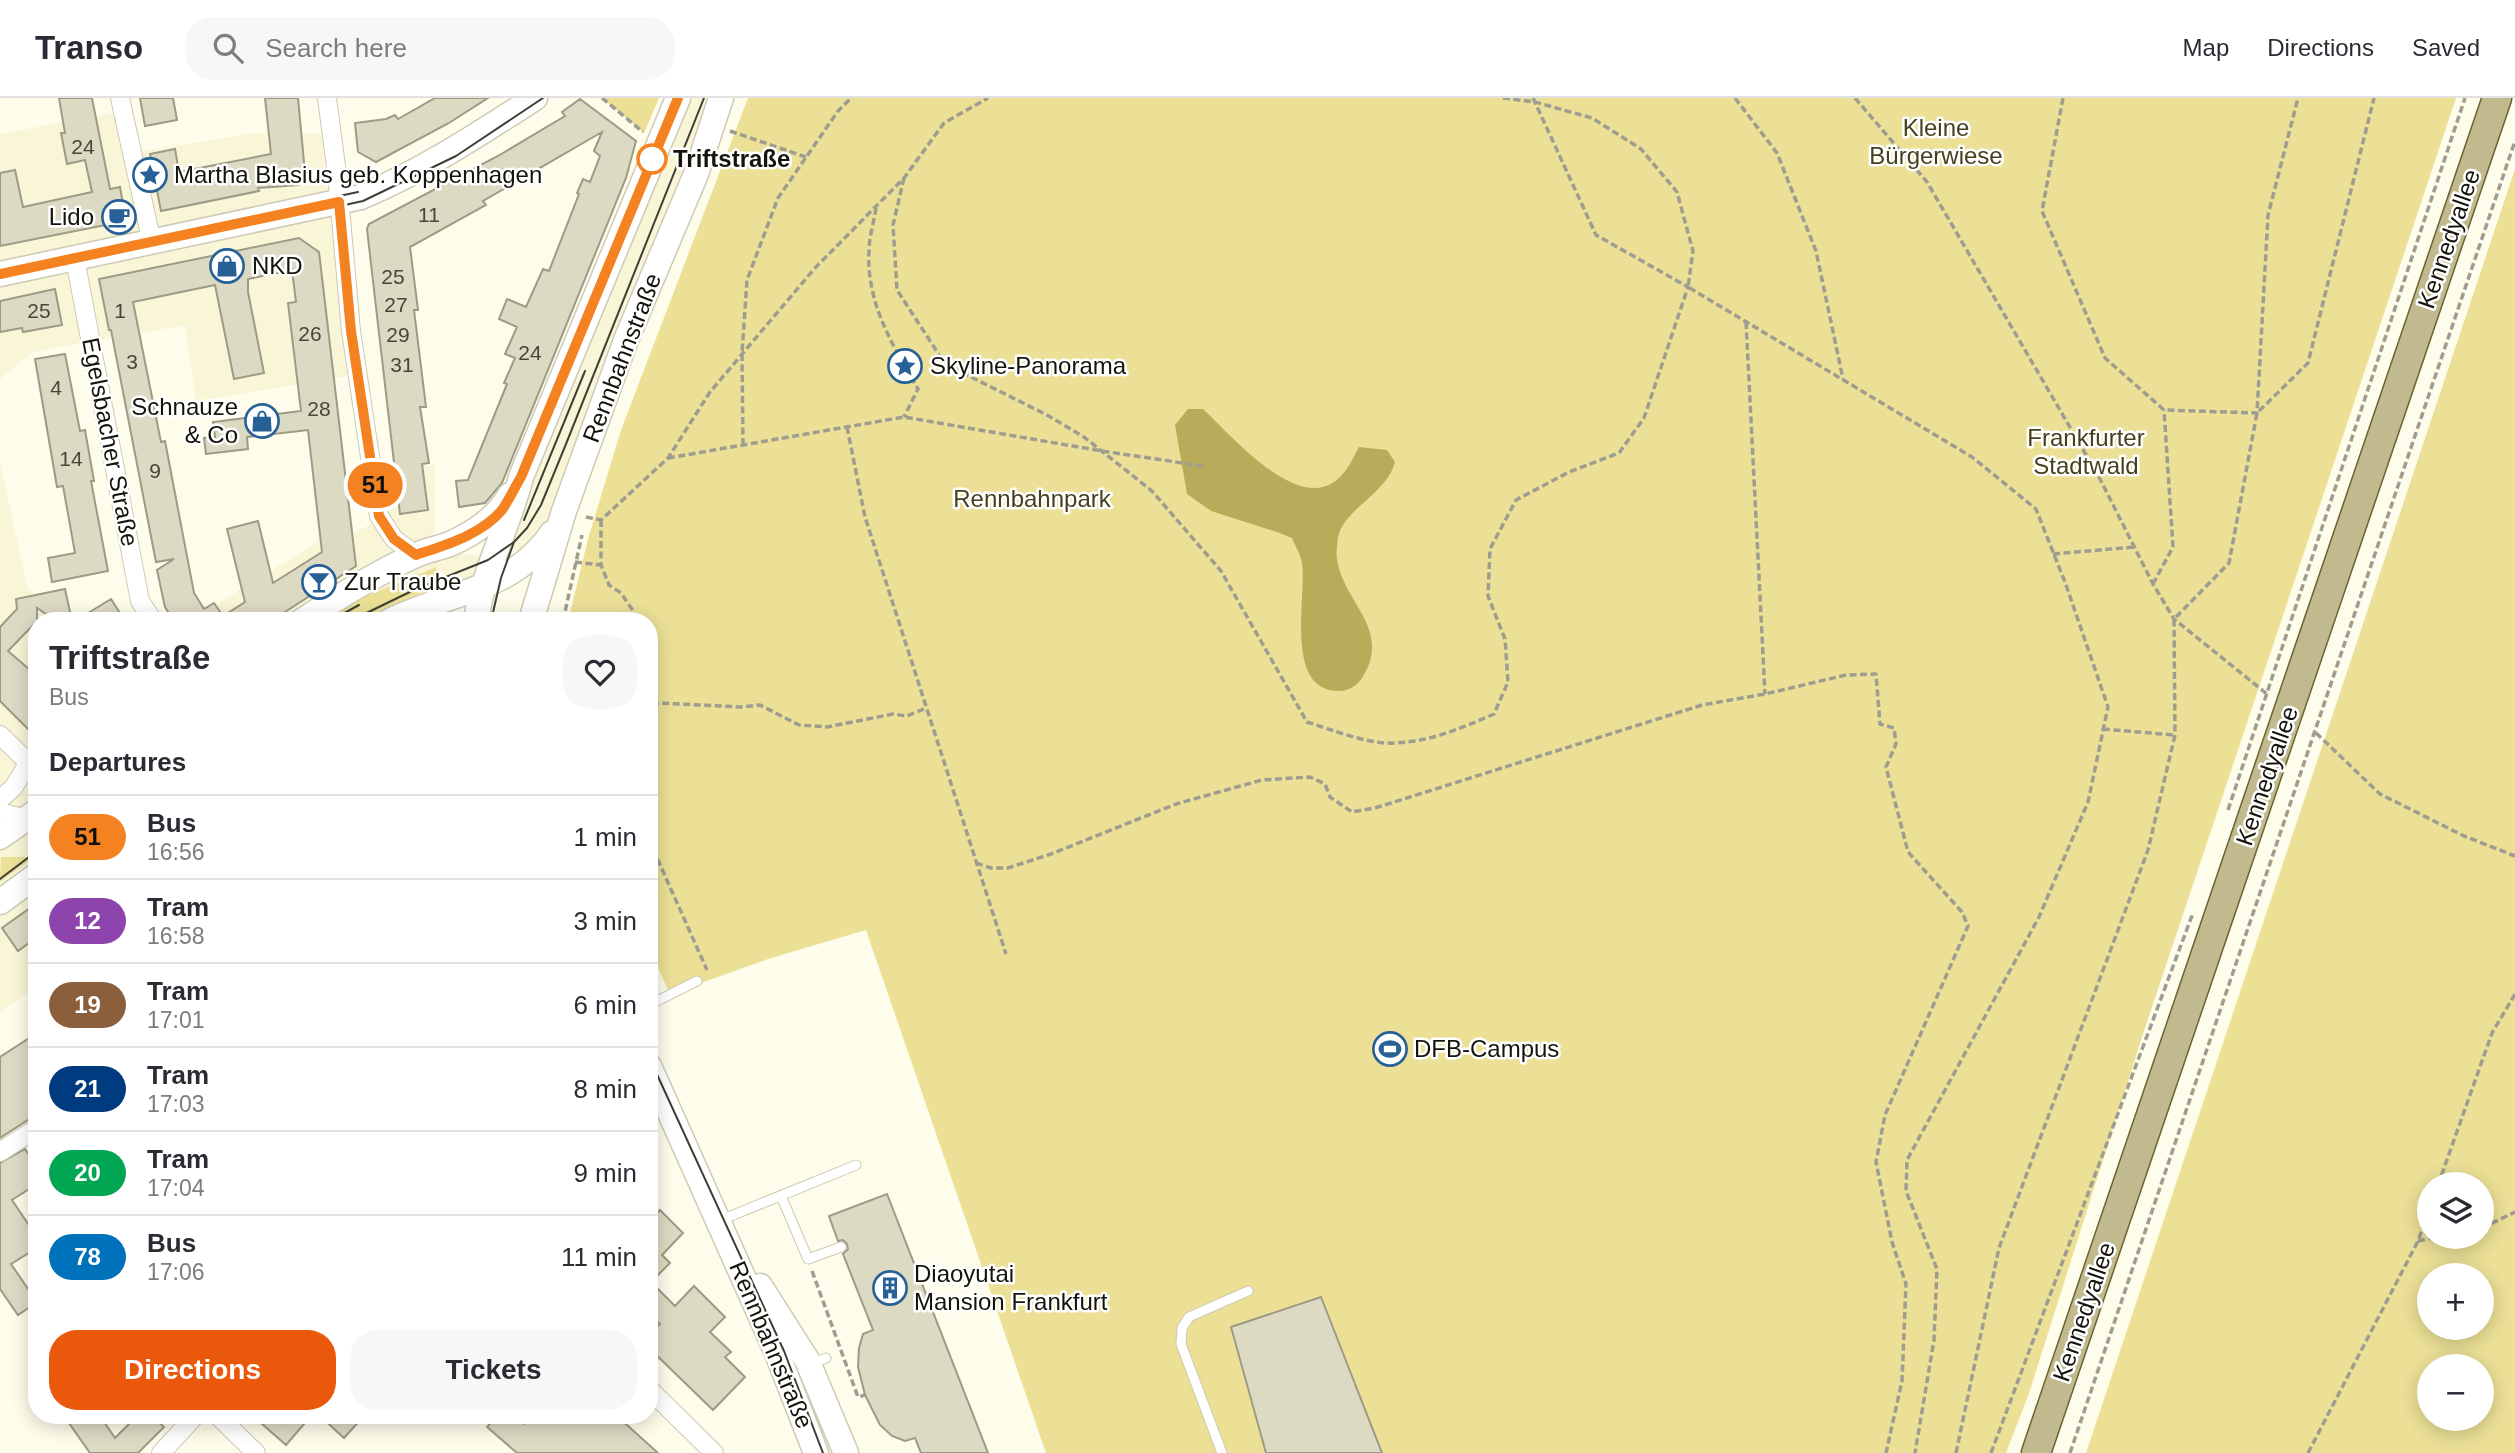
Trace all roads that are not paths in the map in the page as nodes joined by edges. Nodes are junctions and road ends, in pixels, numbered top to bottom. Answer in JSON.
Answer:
{"nodes":[{"id":1,"x":121,"y":98,"type":"edge"},
{"id":2,"x":327,"y":98,"type":"edge"},
{"id":3,"x":535,"y":98,"type":"edge"},
{"id":4,"x":678,"y":98,"type":"edge"},
{"id":5,"x":721,"y":98,"type":"edge"},
{"id":6,"x":2497,"y":98,"type":"edge"},
{"id":7,"x":339,"y":202,"type":"junction"},
{"id":8,"x":152,"y":243,"type":"junction"},
{"id":9,"x":75,"y":259,"type":"junction"},
{"id":10,"x":0,"y":274,"type":"edge"},
{"id":11,"x":521,"y":477,"type":"junction"},
{"id":12,"x":562,"y":519,"type":"junction"},
{"id":13,"x":450,"y":544,"type":"junction"},
{"id":14,"x":496,"y":550,"type":"junction"},
{"id":15,"x":416,"y":555,"type":"junction"},
{"id":16,"x":518,"y":569,"type":"junction"},
{"id":17,"x":484,"y":586,"type":"junction"},
{"id":18,"x":147,"y":612,"type":"edge"},
{"id":19,"x":316,"y":612,"type":"edge"},
{"id":20,"x":422,"y":612,"type":"edge"},
{"id":21,"x":478,"y":612,"type":"edge"},
{"id":22,"x":531,"y":612,"type":"edge"},
{"id":23,"x":534,"y":612,"type":"edge"},
{"id":24,"x":0,"y":735,"type":"edge"},
{"id":25,"x":28,"y":763,"type":"edge"},
{"id":26,"x":28,"y":773,"type":"edge"},
{"id":27,"x":0,"y":799,"type":"edge"},
{"id":28,"x":0,"y":812,"type":"edge"},
{"id":29,"x":28,"y":816,"type":"edge"},
{"id":30,"x":28,"y":820,"type":"edge"},
{"id":31,"x":0,"y":837,"type":"edge"},
{"id":32,"x":28,"y":882,"type":"edge"},
{"id":33,"x":0,"y":902,"type":"edge"},
{"id":34,"x":697,"y":981,"type":"dead end"},
{"id":35,"x":658,"y":1000,"type":"edge"},
{"id":36,"x":658,"y":1086,"type":"edge"},
{"id":37,"x":28,"y":1134,"type":"edge"},
{"id":38,"x":0,"y":1152,"type":"edge"},
{"id":39,"x":856,"y":1165,"type":"dead end"},
{"id":40,"x":781,"y":1196,"type":"junction"},
{"id":41,"x":722,"y":1229,"type":"junction"},
{"id":42,"x":841,"y":1247,"type":"dead end"},
{"id":43,"x":1248,"y":1291,"type":"dead end"},
{"id":44,"x":785,"y":1324,"type":"junction"},
{"id":45,"x":658,"y":1398,"type":"edge"},
{"id":46,"x":188,"y":1424,"type":"edge"},
{"id":47,"x":226,"y":1424,"type":"edge"},
{"id":48,"x":161,"y":1453,"type":"edge"},
{"id":49,"x":256,"y":1453,"type":"edge"},
{"id":50,"x":714,"y":1453,"type":"edge"},
{"id":51,"x":816,"y":1453,"type":"edge"},
{"id":52,"x":823,"y":1453,"type":"edge"},
{"id":53,"x":846,"y":1453,"type":"edge"},
{"id":54,"x":1222,"y":1453,"type":"edge"},
{"id":55,"x":2036,"y":1453,"type":"edge"}],
"edges":[{"from":1,"to":8,"type":"street"},
{"from":2,"to":7,"type":"street"},
{"from":3,"to":7,"type":"main road"},
{"from":4,"to":11,"type":"main road","name":"Rennbahnstraße"},
{"from":5,"to":12,"type":"main road","name":"Rennbahnstraße"},
{"from":6,"to":55,"type":"main road","name":"Kennedyallee"},
{"from":7,"to":8,"type":"main road"},
{"from":7,"to":15,"type":"street"},
{"from":8,"to":9,"type":"main road"},
{"from":9,"to":10,"type":"main road"},
{"from":9,"to":18,"type":"street","name":"Egelsbacher Straße"},
{"from":11,"to":13,"type":"main road"},
{"from":11,"to":14,"type":"main road","name":"Rennbahnstraße"},
{"from":12,"to":16,"type":"main road"},
{"from":12,"to":23,"type":"main road","name":"Rennbahnstraße"},
{"from":13,"to":14,"type":"main road"},
{"from":13,"to":15,"type":"main road"},
{"from":14,"to":16,"type":"main road"},
{"from":14,"to":17,"type":"main road","name":"Rennbahnstraße"},
{"from":15,"to":19,"type":"main road"},
{"from":16,"to":17,"type":"main road"},
{"from":16,"to":22,"type":"main road"},
{"from":17,"to":20,"type":"main road"},
{"from":17,"to":21,"type":"main road","name":"Rennbahnstraße"},
{"from":24,"to":25,"type":"street"},
{"from":26,"to":27,"type":"street"},
{"from":28,"to":29,"type":"street"},
{"from":30,"to":31,"type":"main road"},
{"from":32,"to":33,"type":"main road"},
{"from":34,"to":35,"type":"lane"},
{"from":36,"to":41,"type":"main road","name":"Rennbahnstraße"},
{"from":37,"to":38,"type":"street"},
{"from":39,"to":40,"type":"lane"},
{"from":40,"to":41,"type":"lane"},
{"from":40,"to":42,"type":"lane"},
{"from":41,"to":44,"type":"main road","name":"Rennbahnstraße"},
{"from":41,"to":51,"type":"main road","name":"Rennbahnstraße"},
{"from":43,"to":54,"type":"lane"},
{"from":44,"to":52,"type":"lane"},
{"from":44,"to":53,"type":"main road","name":"Rennbahnstraße"},
{"from":45,"to":50,"type":"street"},
{"from":46,"to":48,"type":"street"},
{"from":47,"to":49,"type":"street"}]}
